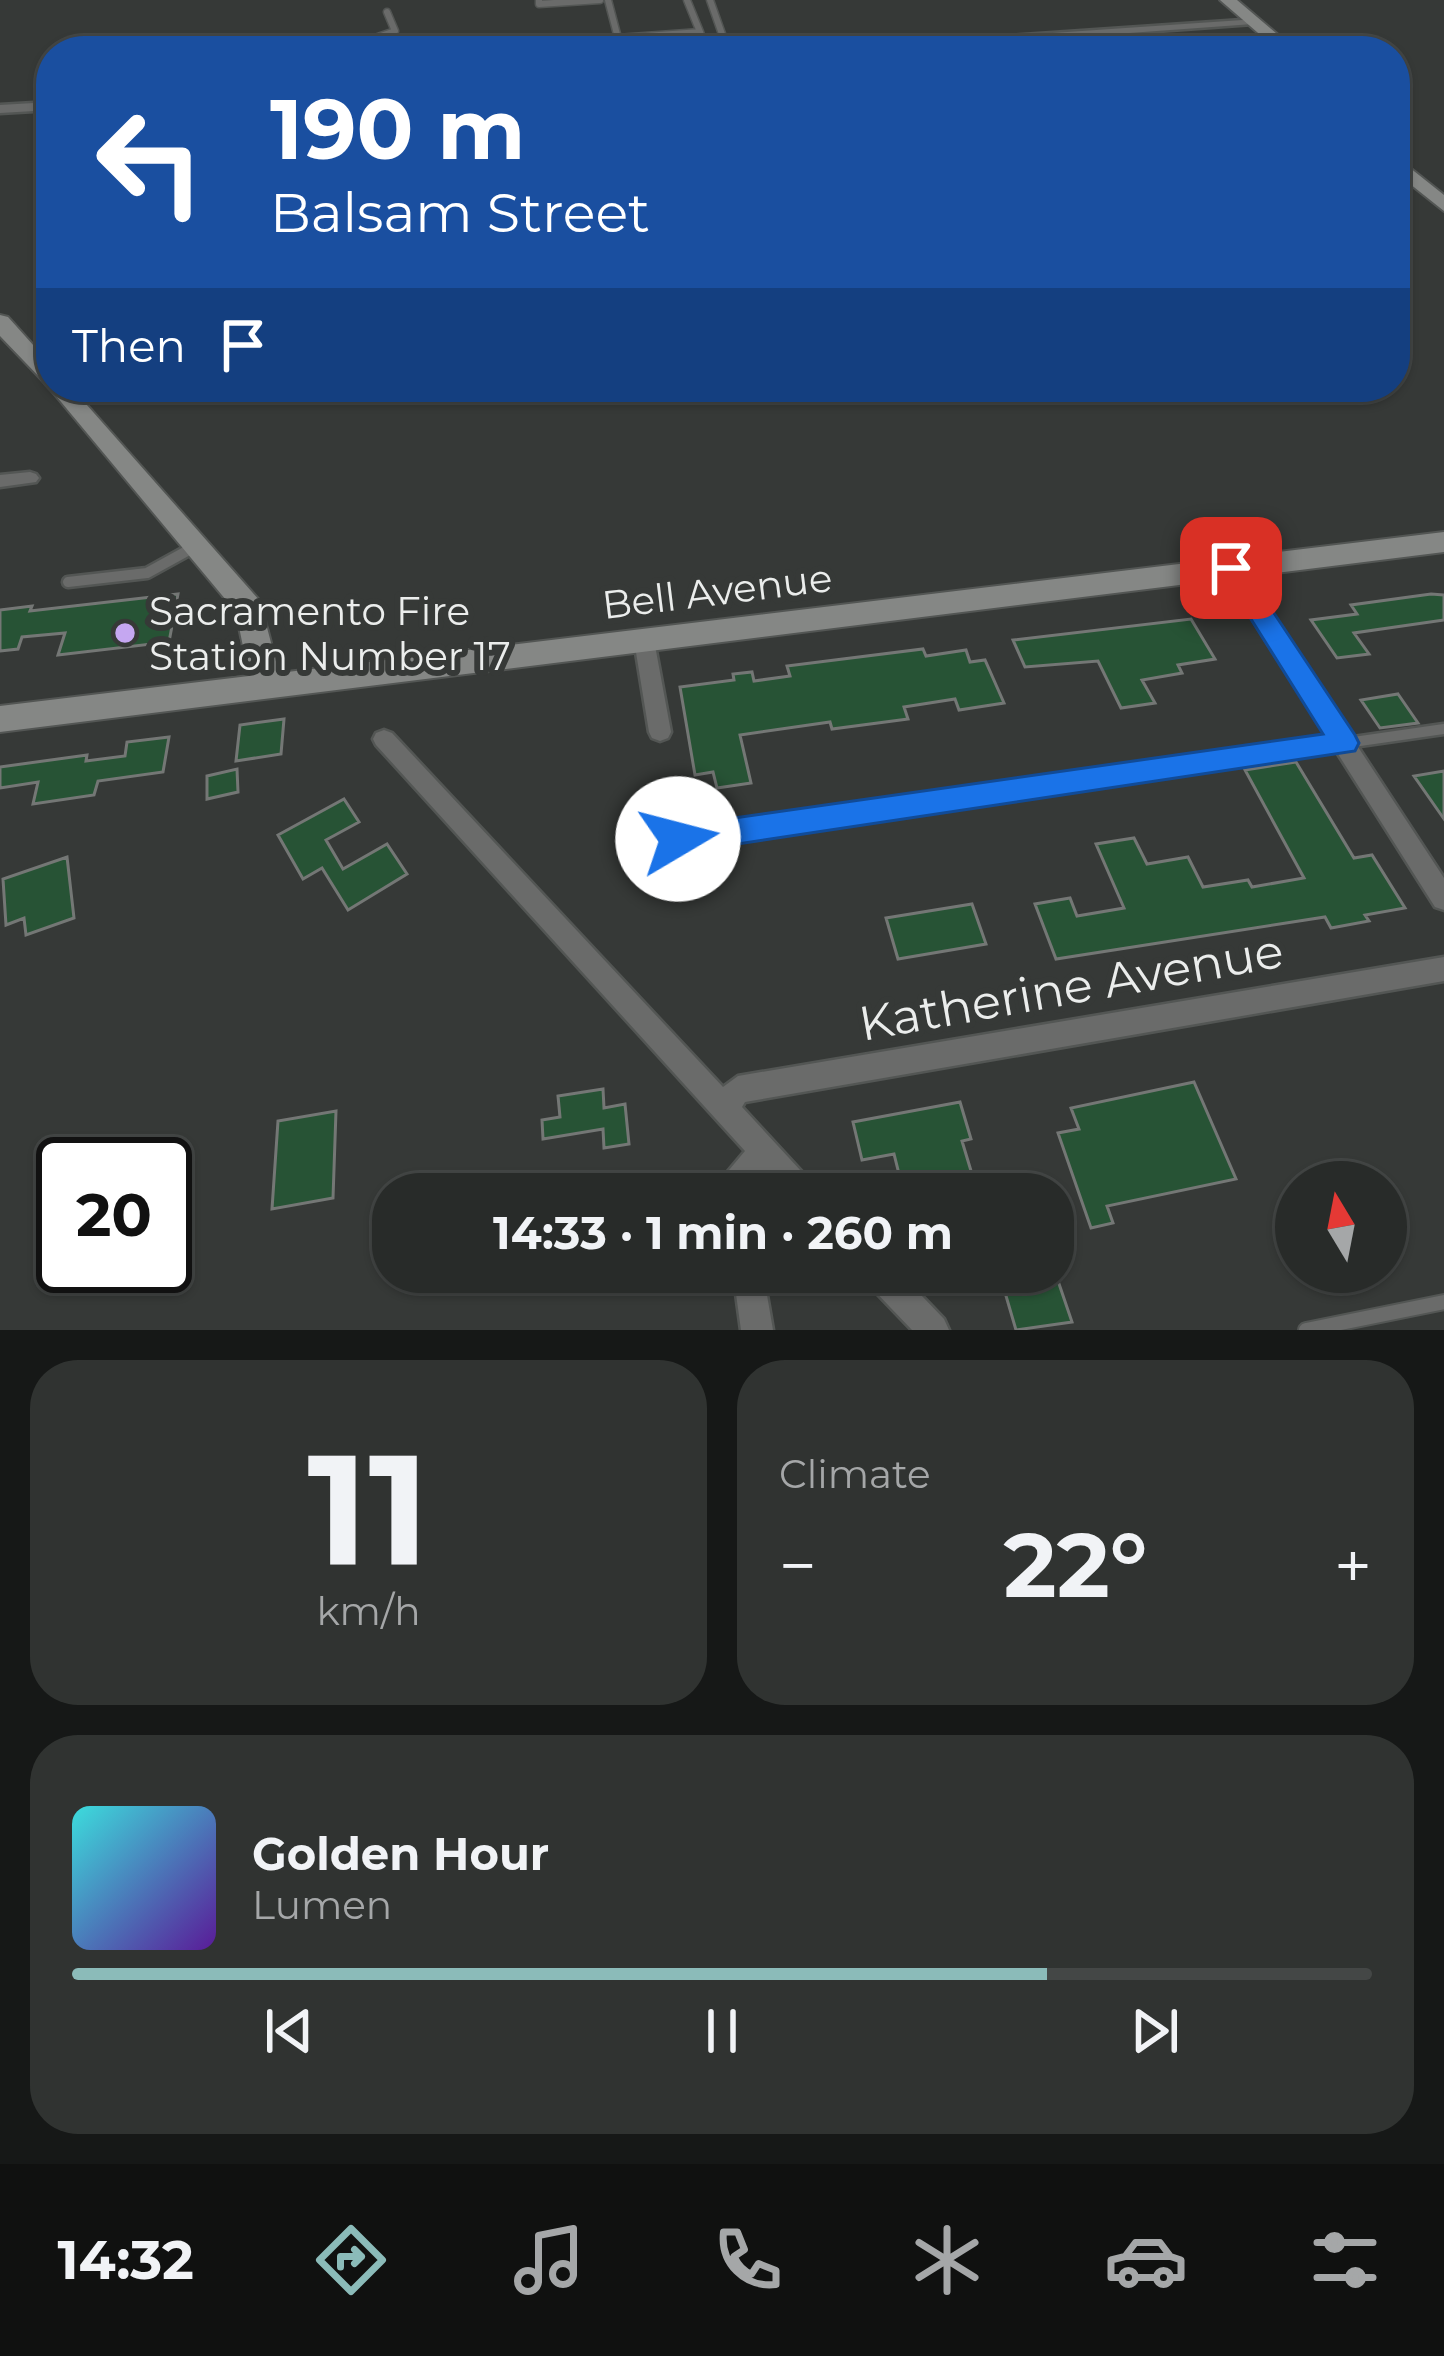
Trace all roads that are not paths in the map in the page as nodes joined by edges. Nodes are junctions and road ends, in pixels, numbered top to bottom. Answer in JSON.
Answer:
{"nodes":[{"id":1,"x":539,"y":0,"type":"edge"},
{"id":2,"x":604,"y":0,"type":"edge"},
{"id":3,"x":687,"y":0,"type":"edge"},
{"id":4,"x":710,"y":0,"type":"edge"},
{"id":5,"x":1212,"y":0,"type":"edge"},
{"id":6,"x":1228,"y":0,"type":"edge"},
{"id":7,"x":387,"y":12,"type":"dead end"},
{"id":8,"x":1245,"y":21,"type":"junction"},
{"id":9,"x":700,"y":32,"type":"junction"},
{"id":10,"x":381,"y":36,"type":"edge"},
{"id":11,"x":617,"y":36,"type":"edge"},
{"id":12,"x":645,"y":36,"type":"edge"},
{"id":13,"x":701,"y":36,"type":"edge"},
{"id":14,"x":723,"y":36,"type":"edge"},
{"id":15,"x":1038,"y":36,"type":"edge"},
{"id":16,"x":1257,"y":36,"type":"edge"},
{"id":17,"x":1266,"y":36,"type":"edge"},
{"id":18,"x":36,"y":107,"type":"edge"},
{"id":19,"x":0,"y":110,"type":"edge"},
{"id":20,"x":1410,"y":155,"type":"edge"},
{"id":21,"x":1410,"y":175,"type":"edge"},
{"id":22,"x":1444,"y":184,"type":"edge"},
{"id":23,"x":1444,"y":206,"type":"edge"},
{"id":24,"x":5,"y":335,"type":"edge"},
{"id":25,"x":36,"y":365,"type":"edge"},
{"id":26,"x":71,"y":402,"type":"edge"},
{"id":27,"x":30,"y":478,"type":"dead end"},
{"id":28,"x":0,"y":481,"type":"edge"},
{"id":29,"x":1444,"y":542,"type":"edge"},
{"id":30,"x":199,"y":544,"type":"junction"},
{"id":31,"x":1231,"y":568,"type":"junction"},
{"id":32,"x":68,"y":582,"type":"dead end"},
{"id":33,"x":644,"y":640,"type":"junction"},
{"id":34,"x":266,"y":684,"type":"junction"},
{"id":35,"x":0,"y":719,"type":"edge"},
{"id":36,"x":1444,"y":729,"type":"edge"},
{"id":37,"x":660,"y":732,"type":"dead end"},
{"id":38,"x":384,"y":740,"type":"dead end"},
{"id":39,"x":1345,"y":743,"type":"junction"},
{"id":40,"x":678,"y":839,"type":"dead end"},
{"id":41,"x":1444,"y":898,"type":"edge"},
{"id":42,"x":1444,"y":969,"type":"edge"},
{"id":43,"x":722,"y":1109,"type":"junction"},
{"id":44,"x":763,"y":1153,"type":"junction"},
{"id":45,"x":745,"y":1173,"type":"edge"},
{"id":46,"x":783,"y":1173,"type":"edge"},
{"id":47,"x":752,"y":1293,"type":"edge"},
{"id":48,"x":898,"y":1293,"type":"edge"},
{"id":49,"x":1444,"y":1302,"type":"edge"},
{"id":50,"x":758,"y":1330,"type":"edge"},
{"id":51,"x":933,"y":1330,"type":"edge"},
{"id":52,"x":1306,"y":1330,"type":"edge"}],
"edges":[{"from":1,"to":2,"type":"lane"},
{"from":2,"to":11,"type":"lane"},
{"from":3,"to":9,"type":"lane"},
{"from":4,"to":14,"type":"lane"},
{"from":5,"to":8,"type":"main road"},
{"from":6,"to":8,"type":"main road"},
{"from":7,"to":10,"type":"lane"},
{"from":8,"to":15,"type":"street"},
{"from":8,"to":16,"type":"main road"},
{"from":8,"to":17,"type":"main road"},
{"from":9,"to":12,"type":"lane"},
{"from":9,"to":13,"type":"lane"},
{"from":18,"to":19,"type":"street"},
{"from":20,"to":22,"type":"main road"},
{"from":21,"to":23,"type":"main road"},
{"from":24,"to":25,"type":"main road"},
{"from":26,"to":30,"type":"main road"},
{"from":27,"to":28,"type":"street"},
{"from":29,"to":31,"type":"main road","name":"Bell Avenue"},
{"from":30,"to":32,"type":"lane"},
{"from":30,"to":34,"type":"main road"},
{"from":31,"to":33,"type":"main road","name":"Bell Avenue"},
{"from":31,"to":39,"type":"street"},
{"from":33,"to":34,"type":"main road","name":"Bell Avenue"},
{"from":33,"to":37,"type":"street"},
{"from":34,"to":35,"type":"main road","name":"Bell Avenue"},
{"from":36,"to":39,"type":"lane"},
{"from":38,"to":43,"type":"street"},
{"from":39,"to":40,"type":"lane"},
{"from":39,"to":41,"type":"street"},
{"from":42,"to":43,"type":"street","name":"Katherine Avenue"},
{"from":43,"to":44,"type":"street"},
{"from":44,"to":45,"type":"street"},
{"from":44,"to":46,"type":"street"},
{"from":47,"to":50,"type":"street"},
{"from":48,"to":51,"type":"street"},
{"from":49,"to":52,"type":"lane"}]}
